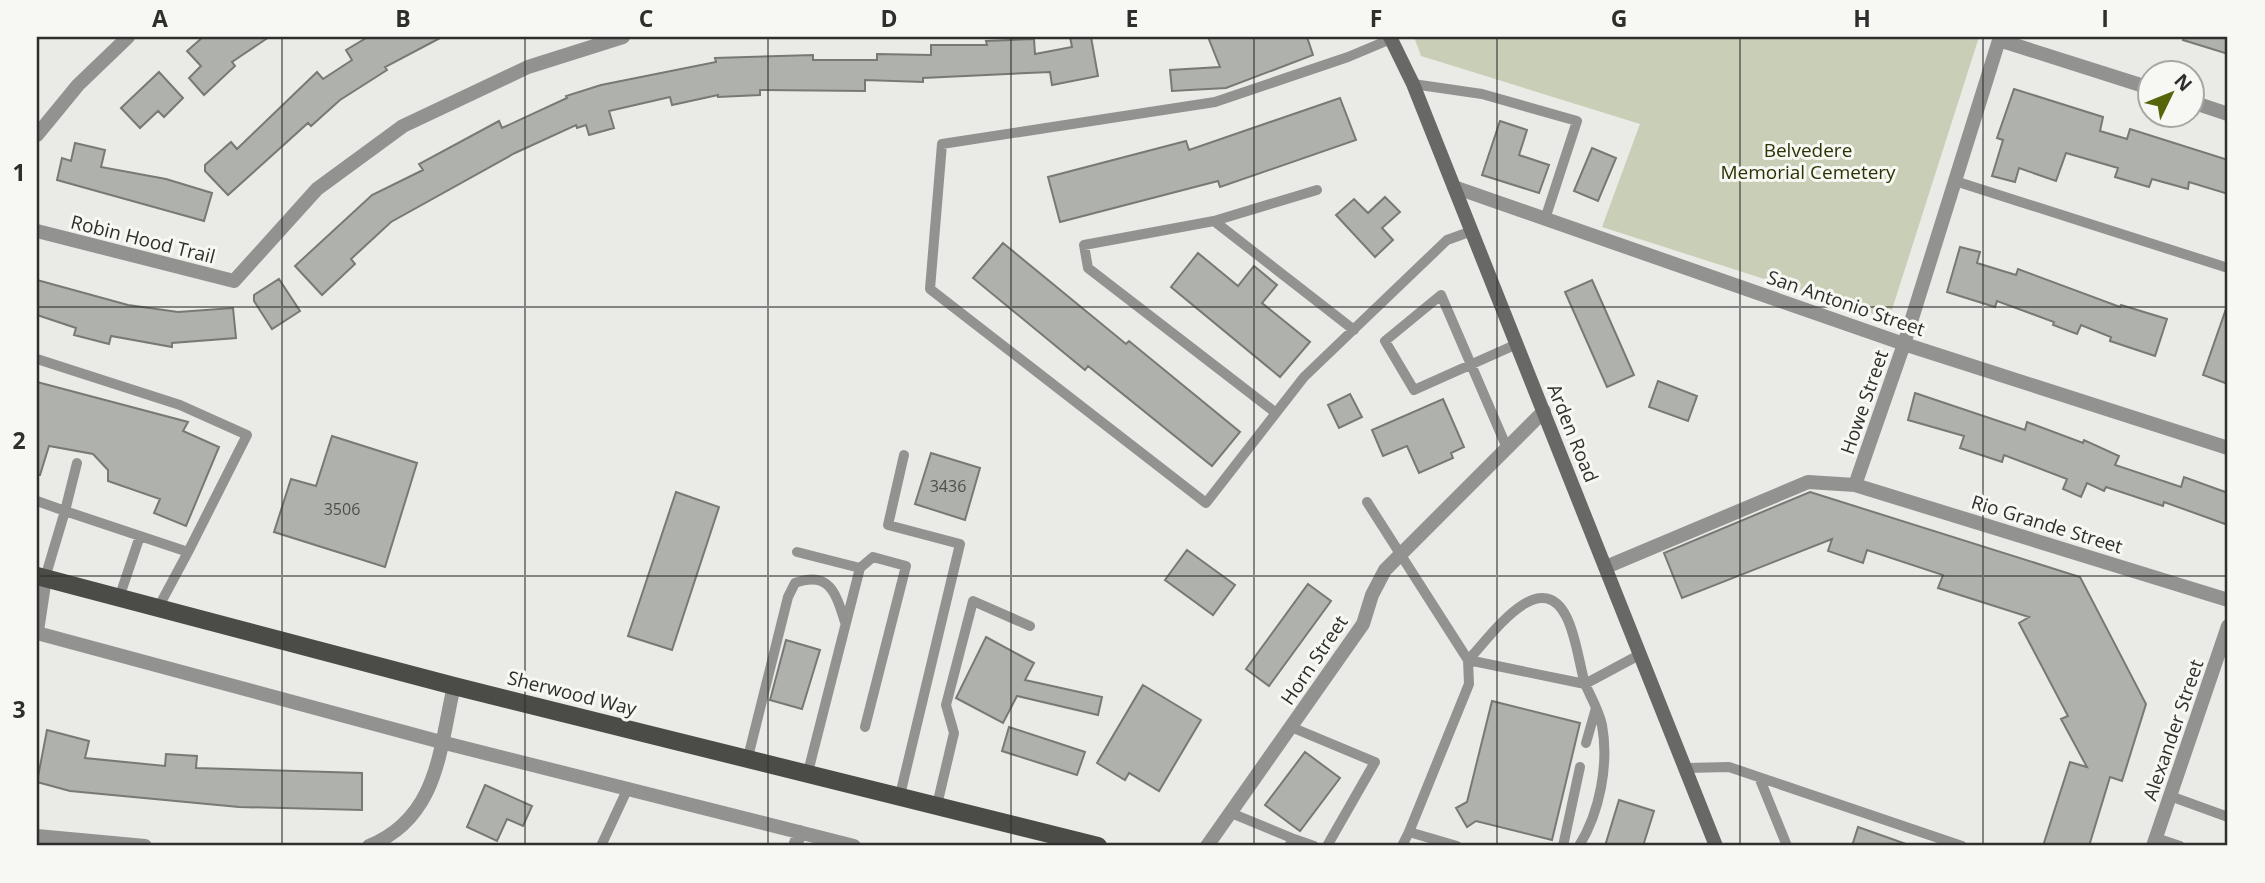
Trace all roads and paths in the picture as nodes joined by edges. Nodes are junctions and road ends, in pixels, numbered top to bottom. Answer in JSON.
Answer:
{"nodes":[{"id":1,"x":128,"y":37,"type":"edge"},
{"id":2,"x":623,"y":37,"type":"edge"},
{"id":3,"x":1390,"y":38,"type":"edge"},
{"id":4,"x":1999,"y":38,"type":"edge"},
{"id":5,"x":2136,"y":83,"type":"edge"},
{"id":6,"x":1413,"y":85,"type":"junction"},
{"id":7,"x":2206,"y":107,"type":"edge"},
{"id":8,"x":2228,"y":114,"type":"edge"},
{"id":9,"x":37,"y":135,"type":"edge"},
{"id":10,"x":1955,"y":181,"type":"junction"},
{"id":11,"x":1454,"y":187,"type":"junction"},
{"id":12,"x":1317,"y":190,"type":"dead end"},
{"id":13,"x":1545,"y":219,"type":"junction"},
{"id":14,"x":1214,"y":222,"type":"junction"},
{"id":15,"x":37,"y":231,"type":"edge"},
{"id":16,"x":1472,"y":231,"type":"junction"},
{"id":17,"x":2228,"y":268,"type":"edge"},
{"id":18,"x":1354,"y":330,"type":"junction"},
{"id":19,"x":1517,"y":344,"type":"junction"},
{"id":20,"x":1904,"y":344,"type":"junction"},
{"id":21,"x":37,"y":359,"type":"edge"},
{"id":22,"x":1470,"y":365,"type":"junction"},
{"id":23,"x":1544,"y":411,"type":"junction"},
{"id":24,"x":1276,"y":414,"type":"junction"},
{"id":25,"x":1507,"y":448,"type":"junction"},
{"id":26,"x":2228,"y":448,"type":"edge"},
{"id":27,"x":904,"y":455,"type":"dead end"},
{"id":28,"x":78,"y":463,"type":"dead end"},
{"id":29,"x":1855,"y":485,"type":"junction"},
{"id":30,"x":37,"y":501,"type":"edge"},
{"id":31,"x":1367,"y":502,"type":"dead end"},
{"id":32,"x":65,"y":511,"type":"junction"},
{"id":33,"x":140,"y":536,"type":"junction"},
{"id":34,"x":188,"y":552,"type":"junction"},
{"id":35,"x":797,"y":552,"type":"dead end"},
{"id":36,"x":1401,"y":553,"type":"junction"},
{"id":37,"x":1606,"y":567,"type":"junction"},
{"id":38,"x":860,"y":568,"type":"junction"},
{"id":39,"x":41,"y":577,"type":"edge"},
{"id":40,"x":119,"y":598,"type":"junction"},
{"id":41,"x":2228,"y":600,"type":"edge"},
{"id":42,"x":158,"y":608,"type":"junction"},
{"id":43,"x":846,"y":624,"type":"junction"},
{"id":44,"x":1030,"y":626,"type":"dead end"},
{"id":45,"x":2228,"y":626,"type":"edge"},
{"id":46,"x":37,"y":632,"type":"edge"},
{"id":47,"x":1641,"y":654,"type":"junction"},
{"id":48,"x":1468,"y":660,"type":"junction"},
{"id":49,"x":1585,"y":684,"type":"junction"},
{"id":50,"x":454,"y":686,"type":"junction"},
{"id":51,"x":1596,"y":708,"type":"junction"},
{"id":52,"x":865,"y":727,"type":"dead end"},
{"id":53,"x":1291,"y":727,"type":"junction"},
{"id":54,"x":441,"y":742,"type":"junction"},
{"id":55,"x":1586,"y":743,"type":"dead end"},
{"id":56,"x":748,"y":757,"type":"junction"},
{"id":57,"x":1580,"y":767,"type":"dead end"},
{"id":58,"x":1686,"y":768,"type":"junction"},
{"id":59,"x":808,"y":772,"type":"junction"},
{"id":60,"x":1759,"y":777,"type":"junction"},
{"id":61,"x":627,"y":790,"type":"junction"},
{"id":62,"x":900,"y":796,"type":"junction"},
{"id":63,"x":2170,"y":796,"type":"junction"},
{"id":64,"x":937,"y":805,"type":"junction"},
{"id":65,"x":1230,"y":813,"type":"junction"},
{"id":66,"x":2228,"y":817,"type":"edge"},
{"id":67,"x":1409,"y":832,"type":"junction"},
{"id":68,"x":37,"y":836,"type":"edge"},
{"id":69,"x":797,"y":839,"type":"edge"},
{"id":70,"x":1291,"y":842,"type":"edge"},
{"id":71,"x":2155,"y":842,"type":"edge"},
{"id":72,"x":145,"y":846,"type":"edge"},
{"id":73,"x":369,"y":846,"type":"edge"},
{"id":74,"x":600,"y":846,"type":"edge"},
{"id":75,"x":854,"y":846,"type":"edge"},
{"id":76,"x":1098,"y":846,"type":"edge"},
{"id":77,"x":1207,"y":846,"type":"edge"},
{"id":78,"x":1314,"y":846,"type":"edge"},
{"id":79,"x":1327,"y":846,"type":"edge"},
{"id":80,"x":1402,"y":846,"type":"edge"},
{"id":81,"x":1457,"y":846,"type":"edge"},
{"id":82,"x":1563,"y":846,"type":"edge"},
{"id":83,"x":1579,"y":846,"type":"edge"},
{"id":84,"x":1716,"y":846,"type":"edge"},
{"id":85,"x":1787,"y":846,"type":"edge"},
{"id":86,"x":1962,"y":846,"type":"edge"},
{"id":87,"x":2180,"y":846,"type":"edge"}],
"edges":[{"from":1,"to":9,"type":"street"},
{"from":2,"to":15,"type":"street","name":"Robin Hood Trail"},
{"from":3,"to":6,"type":"main road","name":"Arden Road"},
{"from":3,"to":24,"type":"lane"},
{"from":4,"to":5,"type":"street"},
{"from":4,"to":10,"type":"street","name":"Howe Street"},
{"from":6,"to":11,"type":"main road","name":"Arden Road"},
{"from":6,"to":13,"type":"lane"},
{"from":7,"to":8,"type":"street"},
{"from":10,"to":17,"type":"lane"},
{"from":10,"to":20,"type":"street","name":"Howe Street"},
{"from":11,"to":13,"type":"street","name":"San Antonio Street"},
{"from":11,"to":16,"type":"main road","name":"Arden Road"},
{"from":12,"to":14,"type":"lane"},
{"from":13,"to":20,"type":"street","name":"San Antonio Street"},
{"from":14,"to":18,"type":"lane"},
{"from":14,"to":24,"type":"lane"},
{"from":16,"to":18,"type":"lane"},
{"from":16,"to":19,"type":"main road","name":"Arden Road"},
{"from":18,"to":24,"type":"lane"},
{"from":19,"to":22,"type":"lane"},
{"from":19,"to":23,"type":"main road","name":"Arden Road"},
{"from":20,"to":26,"type":"street","name":"San Antonio Street"},
{"from":20,"to":29,"type":"street","name":"Howe Street"},
{"from":21,"to":34,"type":"lane"},
{"from":22,"to":22,"type":"lane"},
{"from":22,"to":25,"type":"lane"},
{"from":23,"to":25,"type":"street","name":"Horn Street"},
{"from":23,"to":37,"type":"main road","name":"Arden Road"},
{"from":25,"to":36,"type":"street","name":"Horn Street"},
{"from":27,"to":62,"type":"lane"},
{"from":28,"to":32,"type":"lane"},
{"from":29,"to":37,"type":"street","name":"Howe Street"},
{"from":29,"to":41,"type":"street","name":"Rio Grande Street"},
{"from":30,"to":32,"type":"lane"},
{"from":31,"to":36,"type":"lane"},
{"from":32,"to":33,"type":"lane"},
{"from":32,"to":39,"type":"lane"},
{"from":33,"to":34,"type":"lane"},
{"from":33,"to":40,"type":"lane"},
{"from":34,"to":42,"type":"lane"},
{"from":35,"to":38,"type":"lane"},
{"from":36,"to":48,"type":"lane"},
{"from":36,"to":53,"type":"street","name":"Horn Street"},
{"from":37,"to":47,"type":"main road","name":"Arden Road"},
{"from":38,"to":43,"type":"lane"},
{"from":38,"to":52,"type":"lane"},
{"from":39,"to":40,"type":"main road","name":"Sherwood Way"},
{"from":39,"to":46,"type":"street"},
{"from":40,"to":42,"type":"main road","name":"Sherwood Way"},
{"from":42,"to":50,"type":"main road","name":"Sherwood Way"},
{"from":43,"to":56,"type":"lane"},
{"from":43,"to":59,"type":"lane"},
{"from":44,"to":64,"type":"lane"},
{"from":45,"to":63,"type":"street","name":"Alexander Street"},
{"from":46,"to":54,"type":"street"},
{"from":47,"to":49,"type":"lane"},
{"from":47,"to":58,"type":"main road","name":"Arden Road"},
{"from":48,"to":49,"type":"lane"},
{"from":48,"to":49,"type":"lane"},
{"from":48,"to":67,"type":"lane"},
{"from":49,"to":51,"type":"lane"},
{"from":50,"to":54,"type":"street"},
{"from":50,"to":56,"type":"main road","name":"Sherwood Way"},
{"from":51,"to":55,"type":"lane"},
{"from":51,"to":83,"type":"lane"},
{"from":53,"to":65,"type":"street","name":"Horn Street"},
{"from":53,"to":79,"type":"lane"},
{"from":54,"to":61,"type":"street"},
{"from":54,"to":73,"type":"street"},
{"from":56,"to":59,"type":"main road","name":"Sherwood Way"},
{"from":57,"to":82,"type":"lane"},
{"from":58,"to":60,"type":"lane"},
{"from":58,"to":84,"type":"main road","name":"Arden Road"},
{"from":59,"to":62,"type":"main road","name":"Sherwood Way"},
{"from":60,"to":85,"type":"lane"},
{"from":60,"to":86,"type":"lane"},
{"from":61,"to":69,"type":"street"},
{"from":61,"to":74,"type":"lane"},
{"from":62,"to":64,"type":"main road","name":"Sherwood Way"},
{"from":63,"to":66,"type":"lane"},
{"from":63,"to":71,"type":"street","name":"Alexander Street"},
{"from":64,"to":76,"type":"main road","name":"Sherwood Way"},
{"from":65,"to":70,"type":"lane"},
{"from":65,"to":77,"type":"street","name":"Horn Street"},
{"from":67,"to":80,"type":"lane"},
{"from":67,"to":81,"type":"lane"},
{"from":68,"to":72,"type":"street"},
{"from":69,"to":75,"type":"street"},
{"from":70,"to":78,"type":"lane"},
{"from":71,"to":87,"type":"lane"}]}
